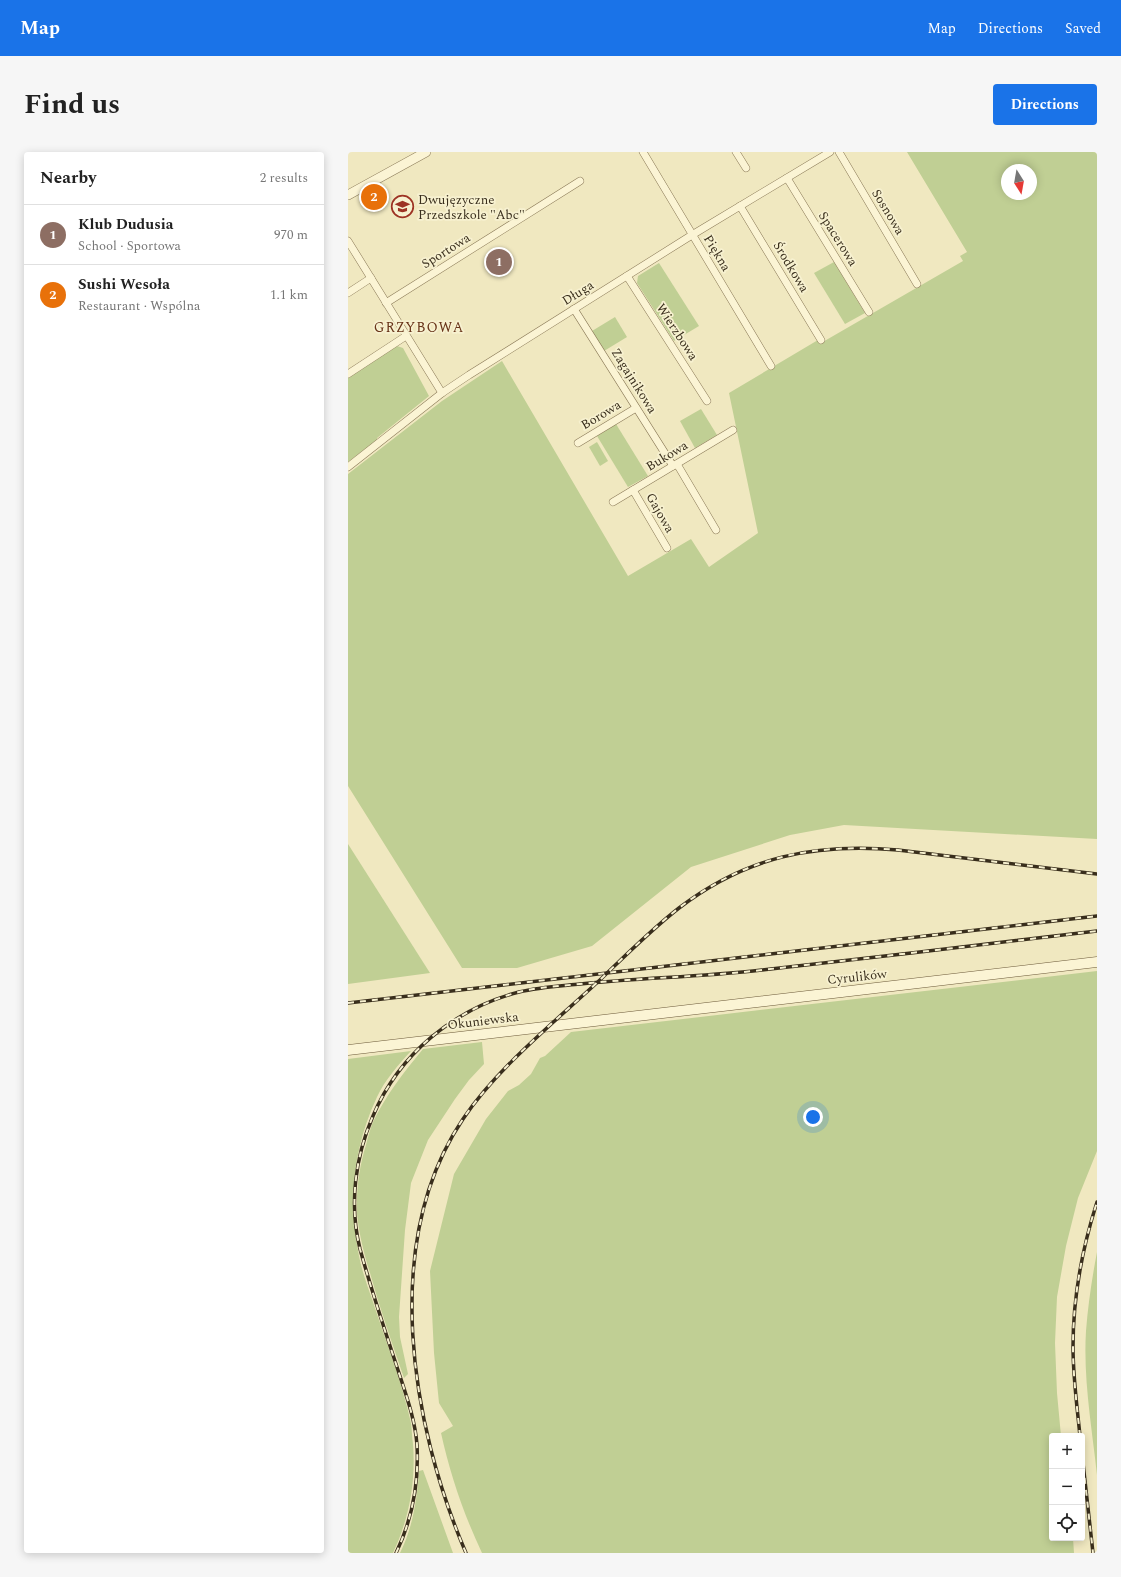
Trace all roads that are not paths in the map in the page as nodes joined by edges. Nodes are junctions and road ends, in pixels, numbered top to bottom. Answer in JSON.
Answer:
{"nodes":[{"id":1,"x":426,"y":152,"type":"edge"},
{"id":2,"x":643,"y":152,"type":"edge"},
{"id":3,"x":736,"y":152,"type":"edge"},
{"id":4,"x":830,"y":152,"type":"edge"},
{"id":5,"x":839,"y":152,"type":"edge"},
{"id":6,"x":746,"y":168,"type":"dead end"},
{"id":7,"x":787,"y":178,"type":"junction"},
{"id":8,"x":580,"y":181,"type":"dead end"},
{"id":9,"x":348,"y":195,"type":"edge"},
{"id":10,"x":740,"y":206,"type":"junction"},
{"id":11,"x":692,"y":235,"type":"junction"},
{"id":12,"x":348,"y":240,"type":"edge"},
{"id":13,"x":627,"y":276,"type":"junction"},
{"id":14,"x":371,"y":278,"type":"junction"},
{"id":15,"x":917,"y":284,"type":"dead end"},
{"id":16,"x":348,"y":293,"type":"edge"},
{"id":17,"x":386,"y":303,"type":"junction"},
{"id":18,"x":574,"y":309,"type":"junction"},
{"id":19,"x":869,"y":312,"type":"dead end"},
{"id":20,"x":406,"y":336,"type":"junction"},
{"id":21,"x":821,"y":340,"type":"dead end"},
{"id":22,"x":771,"y":366,"type":"dead end"},
{"id":23,"x":348,"y":374,"type":"edge"},
{"id":24,"x":442,"y":393,"type":"junction"},
{"id":25,"x":707,"y":401,"type":"dead end"},
{"id":26,"x":636,"y":408,"type":"junction"},
{"id":27,"x":733,"y":430,"type":"dead end"},
{"id":28,"x":578,"y":443,"type":"dead end"},
{"id":29,"x":675,"y":465,"type":"junction"},
{"id":30,"x":348,"y":467,"type":"edge"},
{"id":31,"x":633,"y":490,"type":"junction"},
{"id":32,"x":613,"y":502,"type":"dead end"},
{"id":33,"x":716,"y":530,"type":"dead end"},
{"id":34,"x":667,"y":548,"type":"dead end"},
{"id":35,"x":1097,"y":962,"type":"edge"},
{"id":36,"x":620,"y":1018,"type":"joint"},
{"id":37,"x":348,"y":1050,"type":"edge"}],
"edges":[{"from":1,"to":9,"type":"street"},
{"from":2,"to":11,"type":"street","name":"Piękna"},
{"from":3,"to":6,"type":"street"},
{"from":4,"to":7,"type":"street","name":"Długa"},
{"from":5,"to":15,"type":"street","name":"Sosnowa"},
{"from":7,"to":10,"type":"street","name":"Długa"},
{"from":7,"to":19,"type":"street","name":"Spacerowa"},
{"from":8,"to":17,"type":"street","name":"Sportowa"},
{"from":10,"to":11,"type":"street","name":"Długa"},
{"from":10,"to":21,"type":"street","name":"Środkowa"},
{"from":11,"to":13,"type":"street","name":"Długa"},
{"from":11,"to":22,"type":"street","name":"Piękna"},
{"from":12,"to":14,"type":"street"},
{"from":13,"to":18,"type":"street","name":"Długa"},
{"from":13,"to":25,"type":"street","name":"Wierzbowa"},
{"from":14,"to":16,"type":"street"},
{"from":14,"to":17,"type":"street"},
{"from":17,"to":20,"type":"street"},
{"from":18,"to":24,"type":"street","name":"Długa"},
{"from":18,"to":26,"type":"street","name":"Zagajnikowa"},
{"from":20,"to":23,"type":"street"},
{"from":20,"to":24,"type":"street"},
{"from":24,"to":30,"type":"street","name":"Długa"},
{"from":26,"to":28,"type":"street","name":"Borowa"},
{"from":26,"to":29,"type":"street","name":"Zagajnikowa"},
{"from":27,"to":29,"type":"street","name":"Bukowa"},
{"from":29,"to":31,"type":"street","name":"Bukowa"},
{"from":29,"to":33,"type":"street","name":"Zagajnikowa"},
{"from":31,"to":32,"type":"street","name":"Bukowa"},
{"from":31,"to":34,"type":"street","name":"Gajowa"},
{"from":35,"to":36,"type":"main road","name":"Cyrulików"},
{"from":36,"to":37,"type":"main road","name":"Okuniewska"}]}
